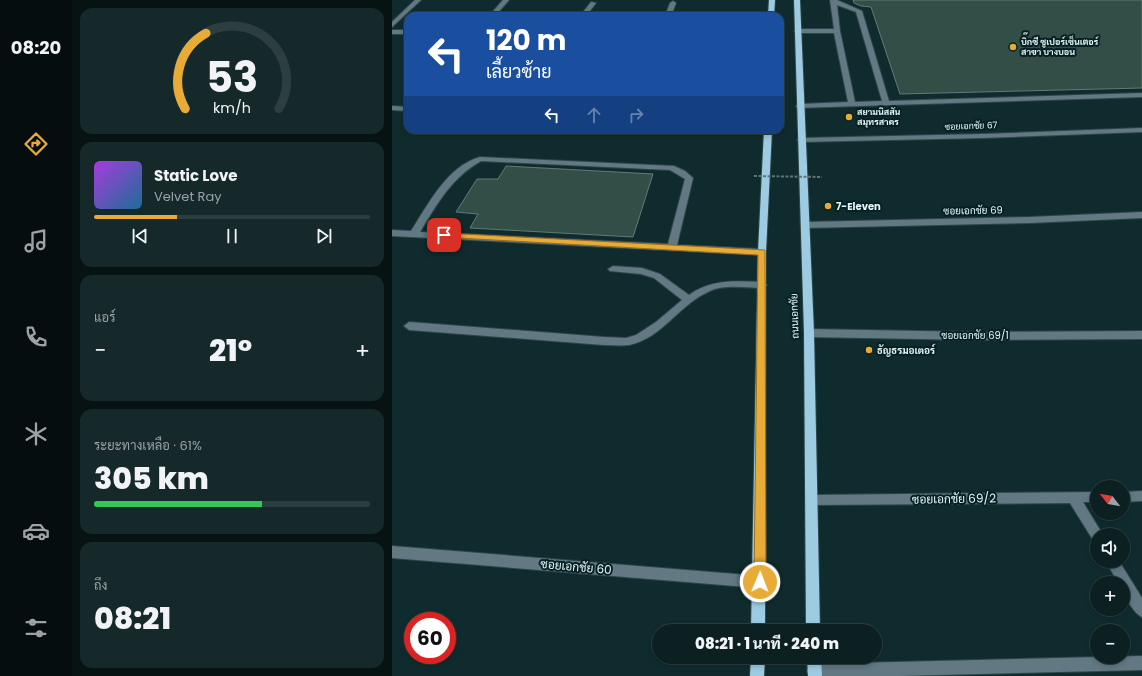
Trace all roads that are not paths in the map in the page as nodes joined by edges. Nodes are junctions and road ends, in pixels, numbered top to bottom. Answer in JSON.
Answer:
{"nodes":[{"id":1,"x":418,"y":0,"type":"edge"},
{"id":2,"x":506,"y":0,"type":"edge"},
{"id":3,"x":772,"y":0,"type":"edge"},
{"id":4,"x":797,"y":0,"type":"edge"},
{"id":5,"x":833,"y":0,"type":"edge"},
{"id":6,"x":593,"y":2,"type":"dead end"},
{"id":7,"x":673,"y":3,"type":"dead end"},
{"id":8,"x":406,"y":12,"type":"edge"},
{"id":9,"x":496,"y":12,"type":"edge"},
{"id":10,"x":586,"y":12,"type":"edge"},
{"id":11,"x":670,"y":12,"type":"edge"},
{"id":12,"x":771,"y":12,"type":"edge"},
{"id":13,"x":404,"y":13,"type":"edge"},
{"id":14,"x":392,"y":25,"type":"edge"},
{"id":15,"x":797,"y":31,"type":"junction"},
{"id":16,"x":837,"y":31,"type":"junction"},
{"id":17,"x":392,"y":32,"type":"edge"},
{"id":18,"x":404,"y":32,"type":"edge"},
{"id":19,"x":1142,"y":95,"type":"edge"},
{"id":20,"x":886,"y":103,"type":"junction"},
{"id":21,"x":852,"y":104,"type":"junction"},
{"id":22,"x":800,"y":106,"type":"junction"},
{"id":23,"x":392,"y":108,"type":"edge"},
{"id":24,"x":404,"y":109,"type":"edge"},
{"id":25,"x":1142,"y":130,"type":"edge"},
{"id":26,"x":768,"y":134,"type":"edge"},
{"id":27,"x":801,"y":140,"type":"junction"},
{"id":28,"x":1142,"y":215,"type":"edge"},
{"id":29,"x":805,"y":225,"type":"junction"},
{"id":30,"x":392,"y":233,"type":"edge"},
{"id":31,"x":414,"y":234,"type":"junction"},
{"id":32,"x":672,"y":247,"type":"junction"},
{"id":33,"x":762,"y":252,"type":"junction"},
{"id":34,"x":613,"y":268,"type":"dead end"},
{"id":35,"x":762,"y":285,"type":"junction"},
{"id":36,"x":689,"y":300,"type":"junction"},
{"id":37,"x":410,"y":326,"type":"dead end"},
{"id":38,"x":809,"y":333,"type":"junction"},
{"id":39,"x":1142,"y":335,"type":"edge"},
{"id":40,"x":1142,"y":496,"type":"edge"},
{"id":41,"x":1090,"y":497,"type":"edge"},
{"id":42,"x":1130,"y":497,"type":"edge"},
{"id":43,"x":1074,"y":498,"type":"junction"},
{"id":44,"x":810,"y":500,"type":"junction"},
{"id":45,"x":1092,"y":528,"type":"edge"},
{"id":46,"x":392,"y":552,"type":"edge"},
{"id":47,"x":1116,"y":568,"type":"edge"},
{"id":48,"x":760,"y":582,"type":"junction"},
{"id":49,"x":1142,"y":610,"type":"edge"},
{"id":50,"x":758,"y":624,"type":"edge"},
{"id":51,"x":814,"y":624,"type":"edge"},
{"id":52,"x":1142,"y":663,"type":"edge"},
{"id":53,"x":758,"y":664,"type":"edge"},
{"id":54,"x":814,"y":668,"type":"edge"},
{"id":55,"x":757,"y":676,"type":"edge"}],
"edges":[{"from":1,"to":8,"type":"street"},
{"from":2,"to":9,"type":"street"},
{"from":3,"to":12,"type":"main road"},
{"from":4,"to":15,"type":"main road","name":"ถนนเอกชัย"},
{"from":5,"to":16,"type":"street"},
{"from":5,"to":20,"type":"street"},
{"from":6,"to":10,"type":"street"},
{"from":7,"to":11,"type":"street"},
{"from":13,"to":14,"type":"street"},
{"from":15,"to":16,"type":"street"},
{"from":15,"to":22,"type":"main road","name":"ถนนเอกชัย"},
{"from":16,"to":21,"type":"street"},
{"from":17,"to":18,"type":"street"},
{"from":19,"to":20,"type":"street"},
{"from":20,"to":21,"type":"street"},
{"from":21,"to":22,"type":"street"},
{"from":22,"to":27,"type":"main road","name":"ถนนเอกชัย"},
{"from":23,"to":24,"type":"street"},
{"from":25,"to":27,"type":"street","name":"ซอยเอกชัย 67"},
{"from":26,"to":33,"type":"main road"},
{"from":27,"to":29,"type":"main road","name":"ถนนเอกชัย"},
{"from":28,"to":29,"type":"street","name":"ซอยเอกชัย 69"},
{"from":29,"to":38,"type":"main road","name":"ถนนเอกชัย"},
{"from":30,"to":31,"type":"street"},
{"from":31,"to":32,"type":"street"},
{"from":31,"to":32,"type":"street"},
{"from":32,"to":33,"type":"street"},
{"from":33,"to":35,"type":"main road"},
{"from":34,"to":36,"type":"street"},
{"from":35,"to":36,"type":"street"},
{"from":35,"to":48,"type":"main road"},
{"from":36,"to":37,"type":"street"},
{"from":38,"to":39,"type":"street","name":"ซอยเอกชัย 69/1"},
{"from":38,"to":44,"type":"main road","name":"ถนนเอกชัย"},
{"from":40,"to":42,"type":"street"},
{"from":41,"to":43,"type":"street","name":"ซอยเอกชัย 69/2"},
{"from":43,"to":44,"type":"street","name":"ซอยเอกชัย 69/2"},
{"from":43,"to":45,"type":"street"},
{"from":44,"to":51,"type":"main road","name":"ถนนเอกชัย"},
{"from":46,"to":48,"type":"street","name":"ซอยเอกชัย 60"},
{"from":47,"to":49,"type":"street"},
{"from":48,"to":50,"type":"main road"},
{"from":52,"to":54,"type":"street"},
{"from":53,"to":55,"type":"main road"}]}
